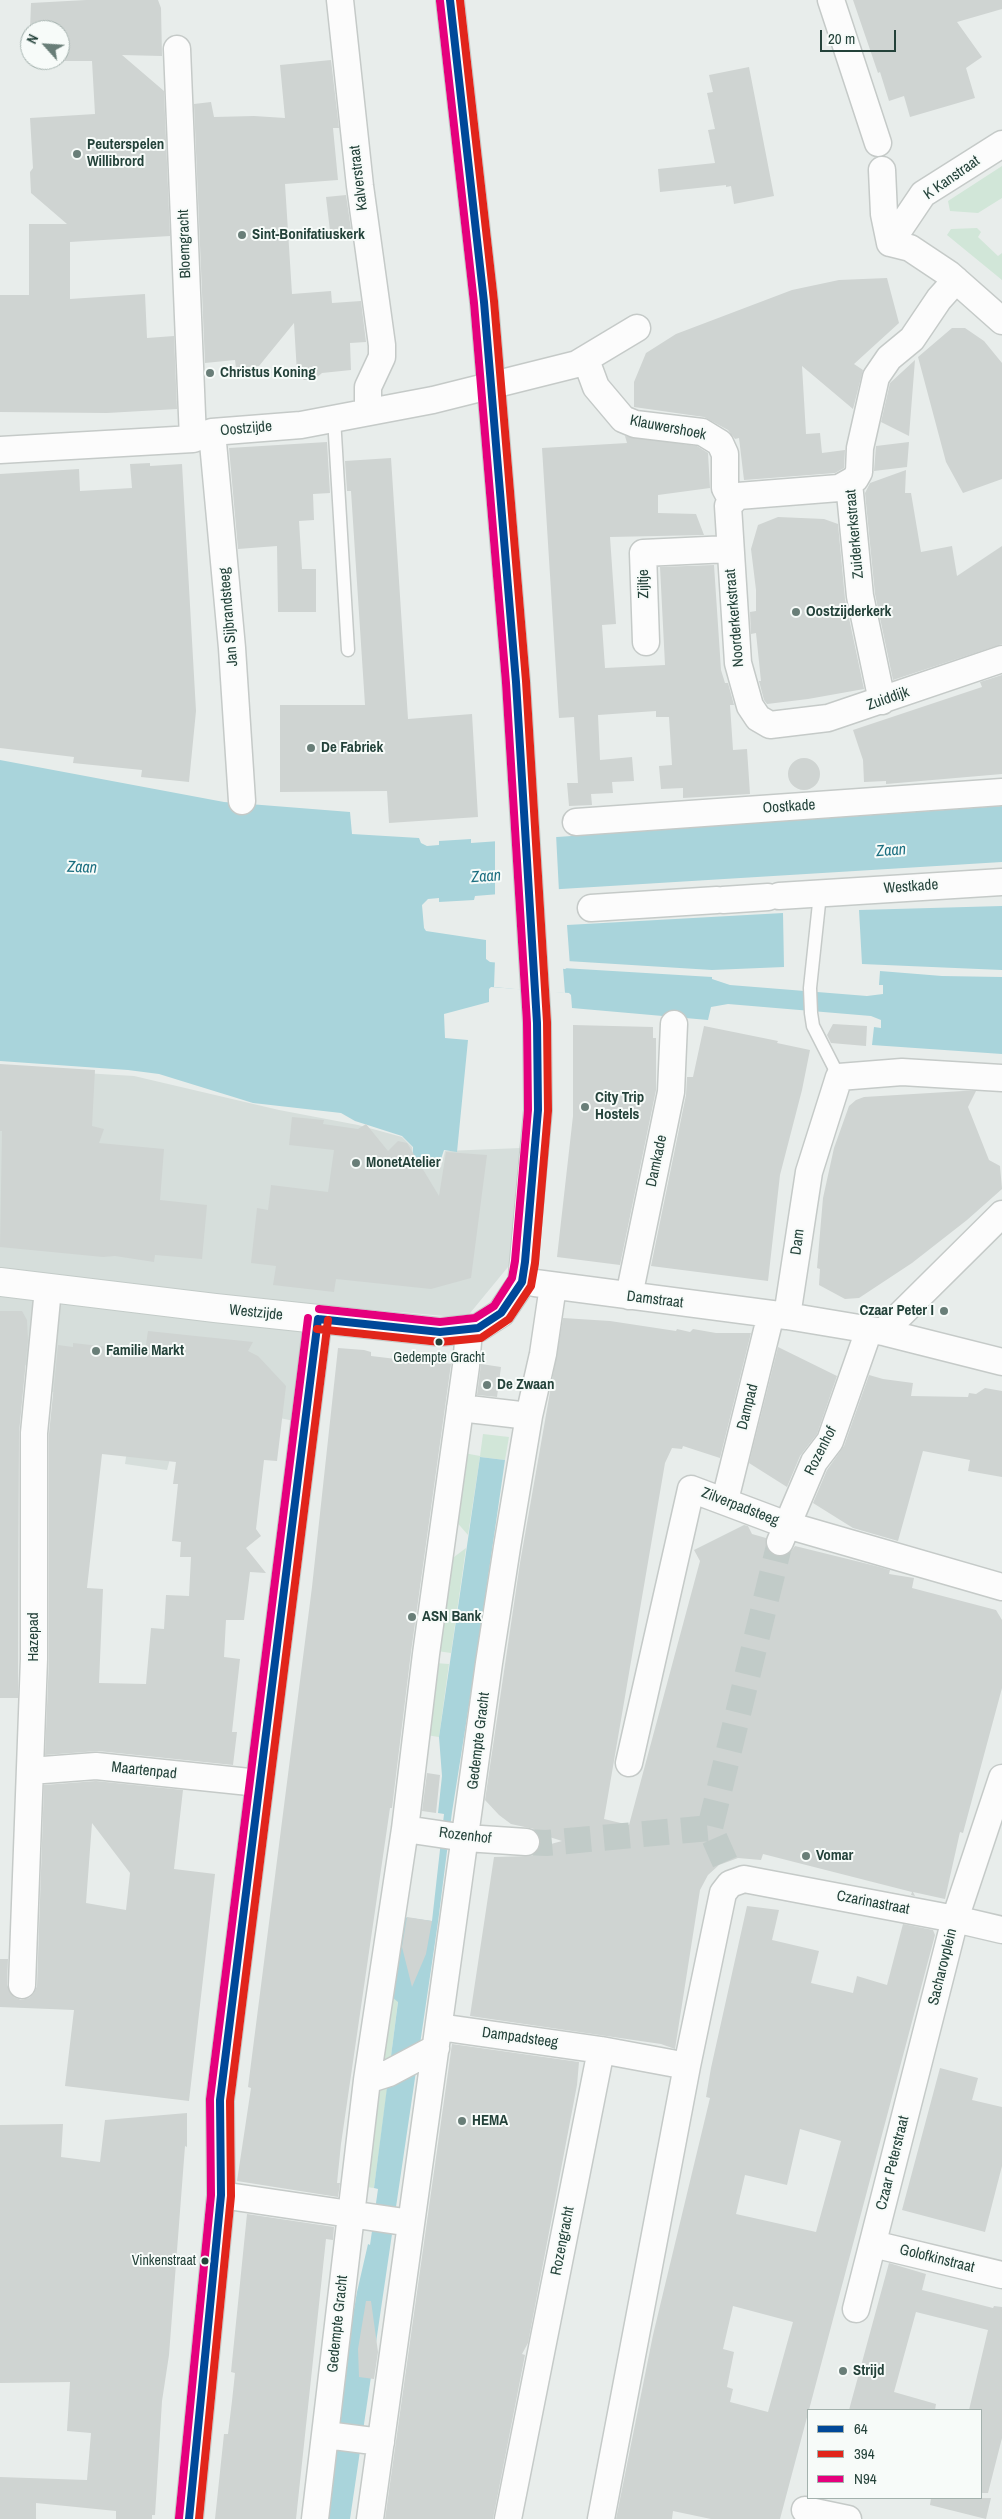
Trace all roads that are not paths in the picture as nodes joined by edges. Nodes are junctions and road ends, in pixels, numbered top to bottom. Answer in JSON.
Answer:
{"nodes":[{"id":1,"x":340,"y":0,"type":"edge"},
{"id":2,"x":450,"y":0,"type":"edge"},
{"id":3,"x":831,"y":0,"type":"edge"},
{"id":4,"x":177,"y":49,"type":"dead end"},
{"id":5,"x":878,"y":143,"type":"dead end"},
{"id":6,"x":1002,"y":144,"type":"edge"},
{"id":7,"x":882,"y":170,"type":"dead end"},
{"id":8,"x":890,"y":243,"type":"junction"},
{"id":9,"x":956,"y":280,"type":"junction"},
{"id":10,"x":1002,"y":321,"type":"edge"},
{"id":11,"x":638,"y":328,"type":"dead end"},
{"id":12,"x":586,"y":360,"type":"junction"},
{"id":13,"x":490,"y":387,"type":"junction"},
{"id":14,"x":368,"y":412,"type":"junction"},
{"id":15,"x":334,"y":418,"type":"junction"},
{"id":16,"x":203,"y":436,"type":"junction"},
{"id":17,"x":0,"y":450,"type":"edge"},
{"id":18,"x":849,"y":483,"type":"junction"},
{"id":19,"x":732,"y":501,"type":"junction"},
{"id":20,"x":729,"y":548,"type":"junction"},
{"id":21,"x":646,"y":642,"type":"dead end"},
{"id":22,"x":348,"y":650,"type":"dead end"},
{"id":23,"x":1002,"y":659,"type":"edge"},
{"id":24,"x":882,"y":701,"type":"junction"},
{"id":25,"x":770,"y":725,"type":"joint"},
{"id":26,"x":1002,"y":792,"type":"edge"},
{"id":27,"x":242,"y":802,"type":"dead end"},
{"id":28,"x":576,"y":822,"type":"dead end"},
{"id":29,"x":1002,"y":882,"type":"edge"},
{"id":30,"x":820,"y":894,"type":"junction"},
{"id":31,"x":591,"y":908,"type":"dead end"},
{"id":32,"x":674,"y":1024,"type":"dead end"},
{"id":33,"x":839,"y":1077,"type":"junction"},
{"id":34,"x":1002,"y":1078,"type":"edge"},
{"id":35,"x":1002,"y":1214,"type":"edge"},
{"id":36,"x":0,"y":1282,"type":"edge"},
{"id":37,"x":522,"y":1282,"type":"junction"},
{"id":38,"x":553,"y":1286,"type":"junction"},
{"id":39,"x":48,"y":1289,"type":"junction"},
{"id":40,"x":629,"y":1296,"type":"junction"},
{"id":41,"x":779,"y":1315,"type":"junction"},
{"id":42,"x":318,"y":1319,"type":"junction"},
{"id":43,"x":468,"y":1330,"type":"junction"},
{"id":44,"x":876,"y":1331,"type":"junction"},
{"id":45,"x":1002,"y":1362,"type":"edge"},
{"id":46,"x":460,"y":1408,"type":"junction"},
{"id":47,"x":522,"y":1416,"type":"junction"},
{"id":48,"x":725,"y":1500,"type":"junction"},
{"id":49,"x":784,"y":1534,"type":"junction"},
{"id":50,"x":1002,"y":1587,"type":"edge"},
{"id":51,"x":629,"y":1763,"type":"dead end"},
{"id":52,"x":30,"y":1771,"type":"junction"},
{"id":53,"x":1002,"y":1779,"type":"edge"},
{"id":54,"x":259,"y":1784,"type":"junction"},
{"id":55,"x":405,"y":1829,"type":"junction"},
{"id":56,"x":450,"y":1835,"type":"junction"},
{"id":57,"x":526,"y":1842,"type":"tunnel mouth"},
{"id":58,"x":955,"y":1919,"type":"junction"},
{"id":59,"x":1002,"y":1930,"type":"edge"},
{"id":60,"x":14,"y":1984,"type":"edge"},
{"id":61,"x":931,"y":2016,"type":"joint"},
{"id":62,"x":431,"y":2045,"type":"junction"},
{"id":63,"x":601,"y":2050,"type":"junction"},
{"id":64,"x":687,"y":2066,"type":"junction"},
{"id":65,"x":378,"y":2076,"type":"junction"},
{"id":66,"x":220,"y":2196,"type":"junction"},
{"id":67,"x":382,"y":2219,"type":"junction"},
{"id":68,"x":873,"y":2244,"type":"junction"},
{"id":69,"x":1002,"y":2275,"type":"edge"},
{"id":70,"x":856,"y":2310,"type":"dead end"},
{"id":71,"x":351,"y":2438,"type":"junction"},
{"id":72,"x":806,"y":2509,"type":"edge"},
{"id":73,"x":189,"y":2519,"type":"edge"},
{"id":74,"x":315,"y":2519,"type":"edge"},
{"id":75,"x":370,"y":2519,"type":"edge"},
{"id":76,"x":508,"y":2519,"type":"edge"},
{"id":77,"x":601,"y":2519,"type":"edge"},
{"id":78,"x":848,"y":2519,"type":"edge"}],
"edges":[{"from":1,"to":14,"type":"street","name":"Kalverstraat"},
{"from":2,"to":13,"type":"street"},
{"from":3,"to":5,"type":"street"},
{"from":4,"to":16,"type":"street","name":"Bloemgracht"},
{"from":6,"to":8,"type":"street","name":"K Kanstraat"},
{"from":7,"to":8,"type":"street"},
{"from":8,"to":9,"type":"street"},
{"from":9,"to":10,"type":"street"},
{"from":9,"to":18,"type":"street","name":"Zuiderkerkstraat"},
{"from":11,"to":12,"type":"street","name":"Oostzijde"},
{"from":12,"to":13,"type":"street","name":"Oostzijde"},
{"from":12,"to":19,"type":"street","name":"Klauwershoek"},
{"from":13,"to":14,"type":"street","name":"Oostzijde"},
{"from":13,"to":37,"type":"street"},
{"from":14,"to":15,"type":"street","name":"Oostzijde"},
{"from":15,"to":16,"type":"street","name":"Oostzijde"},
{"from":15,"to":22,"type":"lane"},
{"from":16,"to":17,"type":"street","name":"Oostzijde"},
{"from":16,"to":27,"type":"street","name":"Jan Sijbrandsteeg"},
{"from":18,"to":19,"type":"street"},
{"from":18,"to":24,"type":"street","name":"Zuiderkerkstraat"},
{"from":19,"to":20,"type":"street","name":"Noorderkerkstraat"},
{"from":20,"to":21,"type":"street","name":"Zijltje"},
{"from":20,"to":25,"type":"street","name":"Noorderkerkstraat"},
{"from":23,"to":24,"type":"street","name":"Zuiddijk"},
{"from":24,"to":25,"type":"street","name":"Zuiddijk"},
{"from":26,"to":28,"type":"street","name":"Oostkade"},
{"from":29,"to":30,"type":"street","name":"Westkade"},
{"from":30,"to":31,"type":"street","name":"Westkade"},
{"from":30,"to":33,"type":"lane"},
{"from":32,"to":40,"type":"street","name":"Damkade"},
{"from":33,"to":34,"type":"street"},
{"from":33,"to":41,"type":"street","name":"Dam"},
{"from":35,"to":44,"type":"street"},
{"from":36,"to":39,"type":"street","name":"Westzijde"},
{"from":37,"to":38,"type":"street","name":"Damstraat"},
{"from":37,"to":43,"type":"street","name":"Westzijde"},
{"from":38,"to":40,"type":"street","name":"Damstraat"},
{"from":38,"to":47,"type":"street","name":"Gedempte Gracht"},
{"from":39,"to":42,"type":"street","name":"Westzijde"},
{"from":39,"to":52,"type":"street","name":"Hazepad"},
{"from":40,"to":41,"type":"street","name":"Damstraat"},
{"from":41,"to":44,"type":"street"},
{"from":41,"to":48,"type":"street","name":"Dampad"},
{"from":42,"to":43,"type":"street","name":"Westzijde"},
{"from":42,"to":54,"type":"street"},
{"from":43,"to":46,"type":"street","name":"Gedempte Gracht"},
{"from":44,"to":45,"type":"street"},
{"from":44,"to":49,"type":"street","name":"Rozenhof"},
{"from":46,"to":47,"type":"street"},
{"from":46,"to":55,"type":"street","name":"Gedempte Gracht"},
{"from":47,"to":56,"type":"street","name":"Gedempte Gracht"},
{"from":48,"to":49,"type":"street","name":"Zilverpadsteeg"},
{"from":48,"to":51,"type":"street","name":"Zilverpadsteeg"},
{"from":49,"to":50,"type":"street","name":"Zilverpadsteeg"},
{"from":52,"to":54,"type":"street","name":"Maartenpad"},
{"from":52,"to":60,"type":"street","name":"Hazepad"},
{"from":53,"to":58,"type":"street"},
{"from":54,"to":66,"type":"street"},
{"from":55,"to":56,"type":"street","name":"Rozenhof"},
{"from":55,"to":65,"type":"street","name":"Gedempte Gracht"},
{"from":56,"to":57,"type":"street","name":"Rozenhof"},
{"from":56,"to":62,"type":"street","name":"Gedempte Gracht"},
{"from":58,"to":59,"type":"street","name":"Czarinastraat"},
{"from":58,"to":61,"type":"street","name":"Sacharovplein"},
{"from":58,"to":64,"type":"street","name":"Czarinastraat"},
{"from":61,"to":68,"type":"street","name":"Czaar Peterstraat"},
{"from":62,"to":63,"type":"street","name":"Dampadsteeg"},
{"from":62,"to":65,"type":"street"},
{"from":62,"to":67,"type":"street","name":"Gedempte Gracht"},
{"from":63,"to":64,"type":"street"},
{"from":63,"to":76,"type":"street","name":"Rozengracht"},
{"from":64,"to":77,"type":"street"},
{"from":65,"to":67,"type":"street","name":"Gedempte Gracht"},
{"from":66,"to":67,"type":"street"},
{"from":66,"to":73,"type":"street"},
{"from":67,"to":71,"type":"street","name":"Gedempte Gracht"},
{"from":67,"to":71,"type":"street","name":"Gedempte Gracht"},
{"from":68,"to":69,"type":"street","name":"Golofkinstraat"},
{"from":68,"to":70,"type":"street","name":"Czaar Peterstraat"},
{"from":71,"to":74,"type":"street","name":"Gedempte Gracht"},
{"from":71,"to":75,"type":"street","name":"Gedempte Gracht"},
{"from":72,"to":78,"type":"street"}]}
